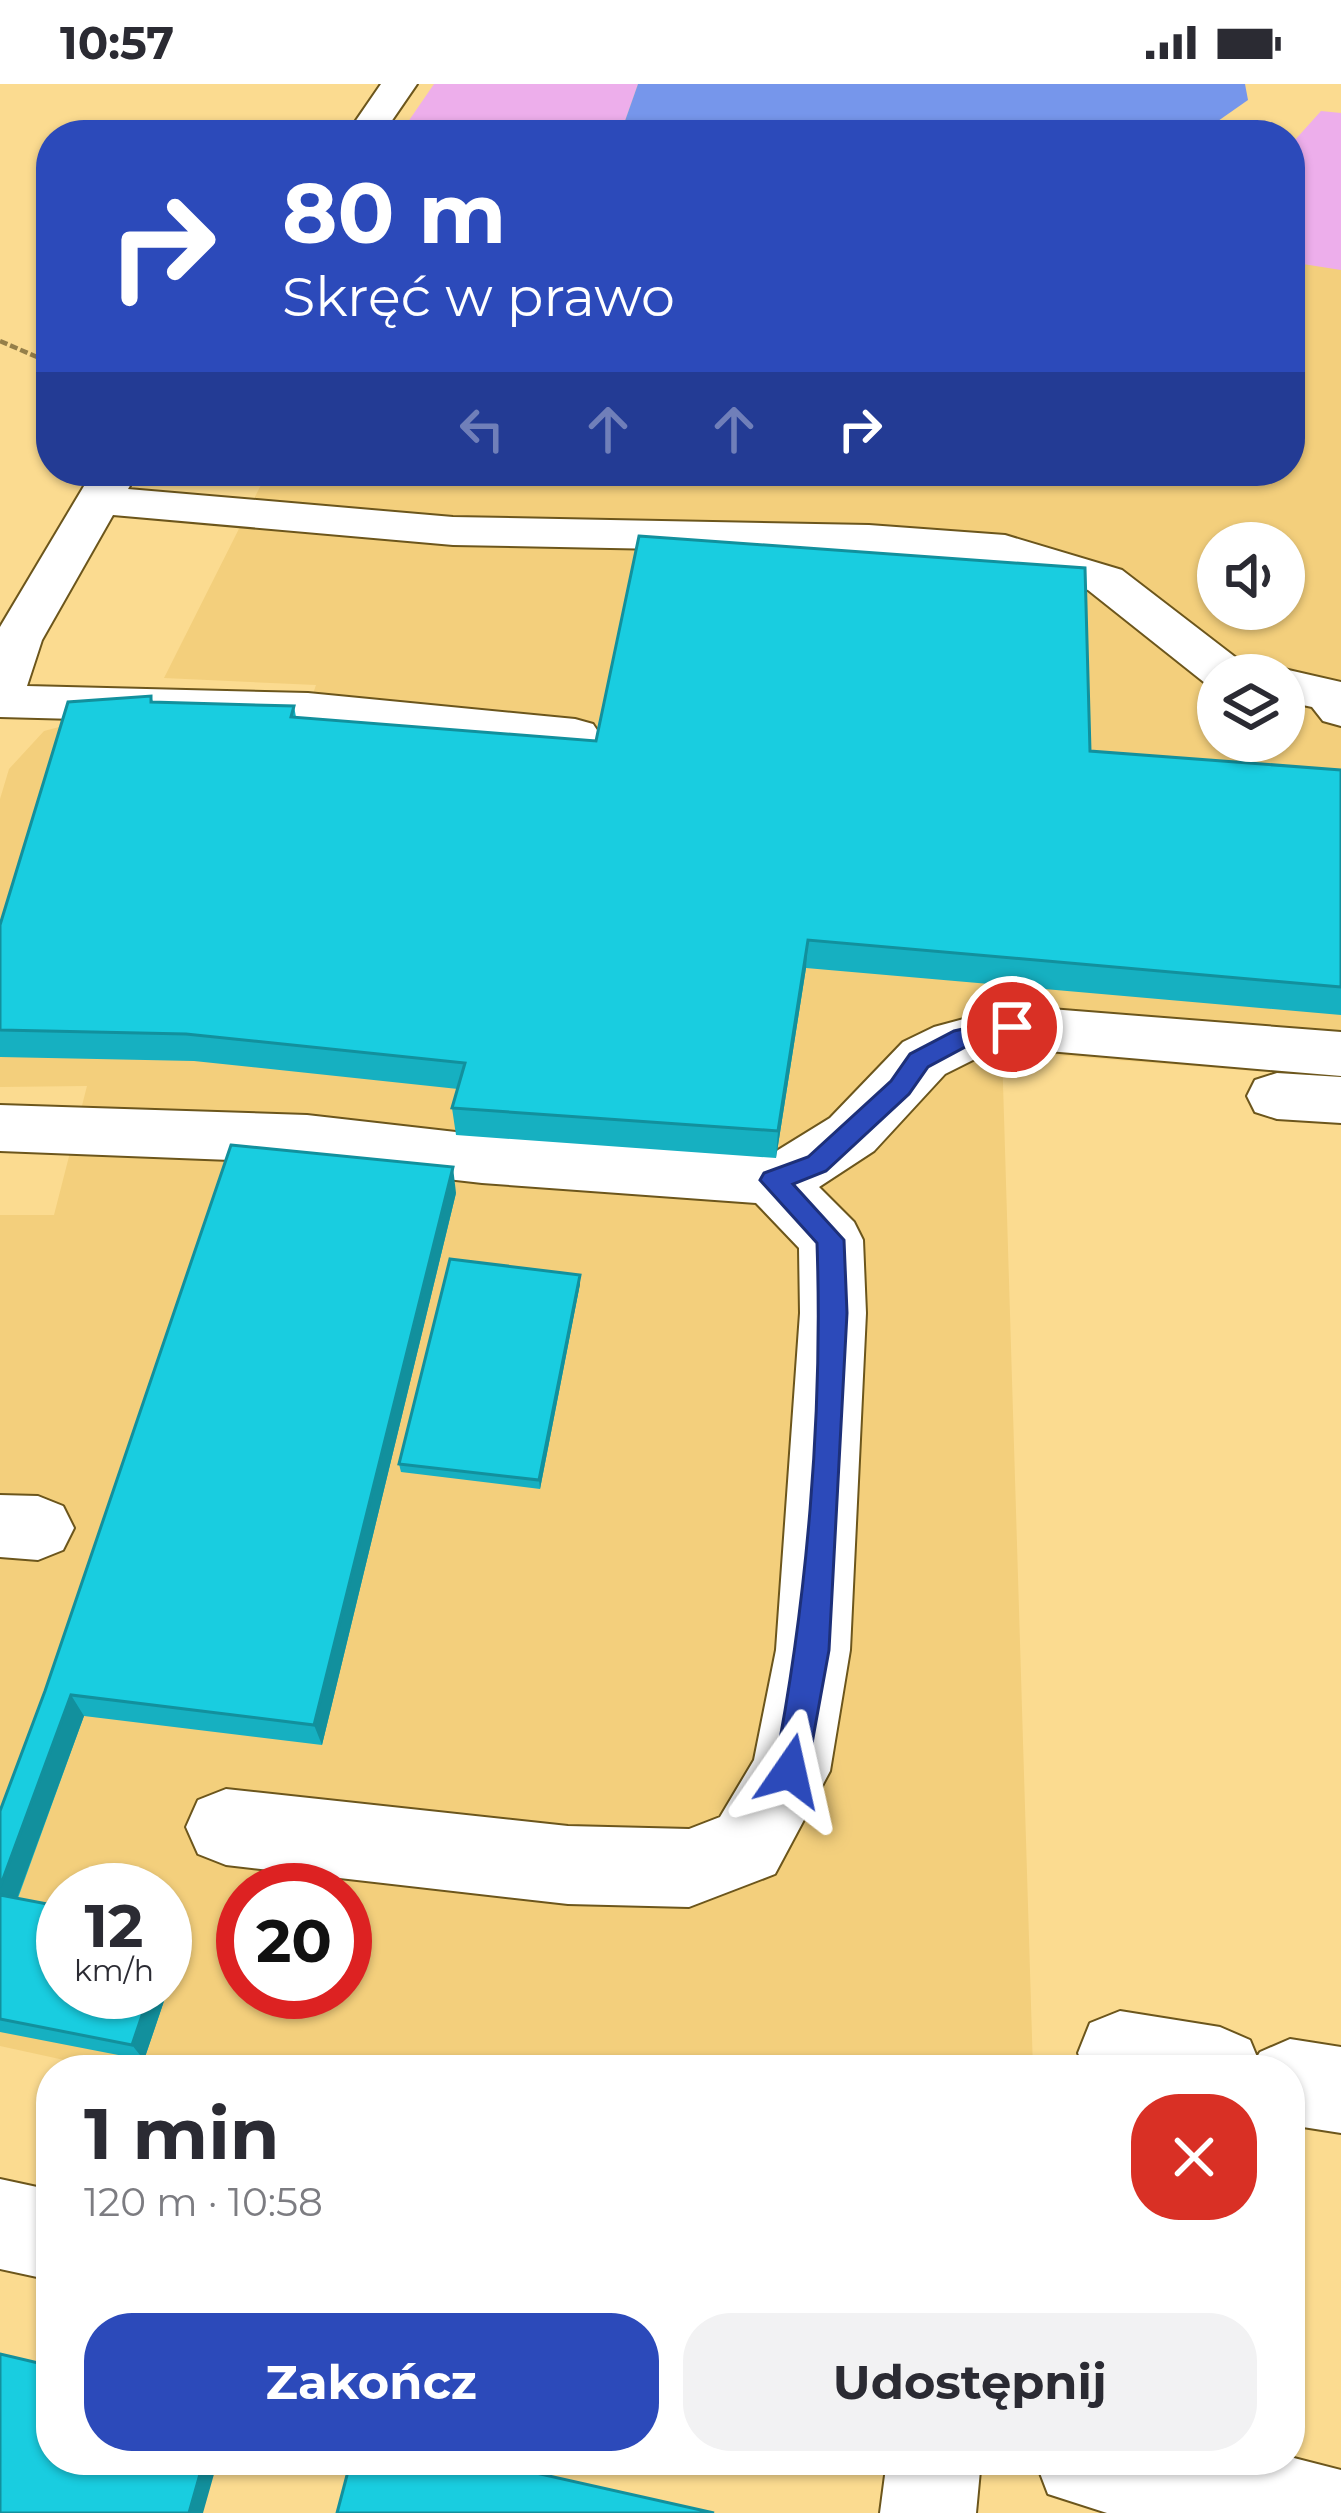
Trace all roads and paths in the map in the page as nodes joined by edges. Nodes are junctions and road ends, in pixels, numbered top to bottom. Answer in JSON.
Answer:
{"nodes":[{"id":1,"x":399,"y":84,"type":"edge"},
{"id":2,"x":374,"y":120,"type":"edge"},
{"id":3,"x":0,"y":341,"type":"edge"},
{"id":4,"x":36,"y":356,"type":"edge"},
{"id":5,"x":106,"y":486,"type":"edge"},
{"id":6,"x":1200,"y":654,"type":"edge"},
{"id":7,"x":1305,"y":690,"type":"edge"},
{"id":8,"x":0,"y":691,"type":"edge"},
{"id":9,"x":0,"y":701,"type":"edge"},
{"id":10,"x":1341,"y":710,"type":"edge"},
{"id":11,"x":574,"y":736,"type":"edge"},
{"id":12,"x":1341,"y":1054,"type":"edge"},
{"id":13,"x":1277,"y":1096,"type":"dead end"},
{"id":14,"x":1341,"y":1100,"type":"edge"},
{"id":15,"x":0,"y":1128,"type":"edge"},
{"id":16,"x":773,"y":1180,"type":"junction"},
{"id":17,"x":226,"y":1827,"type":"dead end"},
{"id":18,"x":1120,"y":2054,"type":"dead end"},
{"id":19,"x":1126,"y":2055,"type":"edge"},
{"id":20,"x":1305,"y":2084,"type":"edge"},
{"id":21,"x":1341,"y":2090,"type":"edge"},
{"id":22,"x":0,"y":2224,"type":"edge"},
{"id":23,"x":36,"y":2232,"type":"edge"},
{"id":24,"x":932,"y":2475,"type":"edge"},
{"id":25,"x":1132,"y":2475,"type":"edge"},
{"id":26,"x":1222,"y":2502,"type":"edge"},
{"id":27,"x":928,"y":2513,"type":"edge"},
{"id":28,"x":1328,"y":2513,"type":"edge"}],
"edges":[{"from":1,"to":2,"type":"street"},
{"from":3,"to":4,"type":"path"},
{"from":5,"to":6,"type":"street"},
{"from":5,"to":8,"type":"street"},
{"from":7,"to":10,"type":"street"},
{"from":9,"to":11,"type":"street"},
{"from":12,"to":16,"type":"street"},
{"from":13,"to":14,"type":"street"},
{"from":15,"to":16,"type":"street"},
{"from":16,"to":17,"type":"street"},
{"from":18,"to":19,"type":"street"},
{"from":20,"to":21,"type":"street"},
{"from":22,"to":23,"type":"street"},
{"from":24,"to":27,"type":"street"},
{"from":25,"to":26,"type":"street"},
{"from":26,"to":28,"type":"street"}]}
